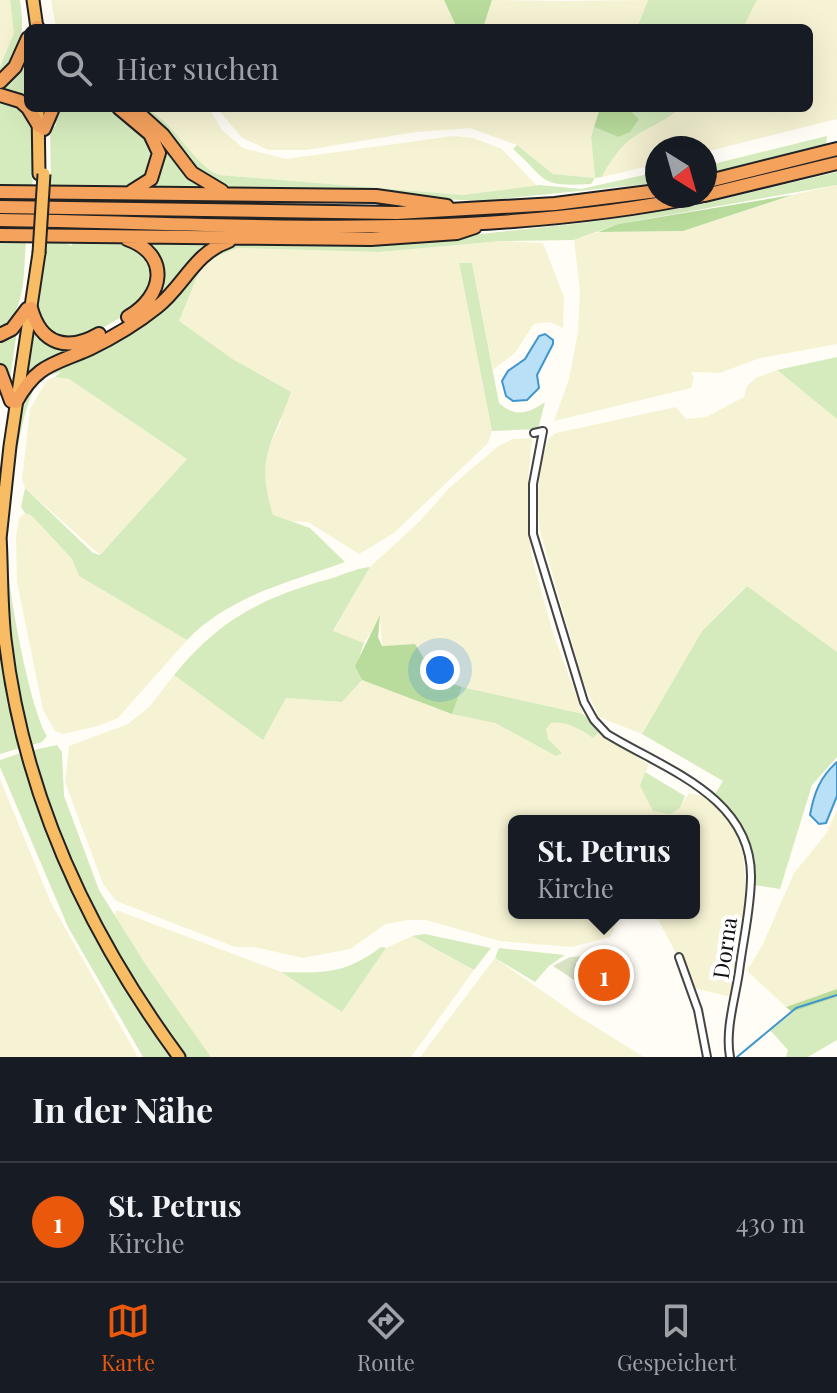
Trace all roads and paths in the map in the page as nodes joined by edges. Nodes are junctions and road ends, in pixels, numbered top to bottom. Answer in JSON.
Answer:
{"nodes":[{"id":1,"x":26,"y":0,"type":"edge"},
{"id":2,"x":33,"y":0,"type":"edge"},
{"id":3,"x":29,"y":24,"type":"edge"},
{"id":4,"x":37,"y":24,"type":"edge"},
{"id":5,"x":24,"y":47,"type":"edge"},
{"id":6,"x":0,"y":82,"type":"edge"},
{"id":7,"x":0,"y":95,"type":"edge"},
{"id":8,"x":24,"y":104,"type":"edge"},
{"id":9,"x":31,"y":112,"type":"edge"},
{"id":10,"x":41,"y":112,"type":"edge"},
{"id":11,"x":51,"y":112,"type":"edge"},
{"id":12,"x":124,"y":112,"type":"edge"},
{"id":13,"x":137,"y":112,"type":"edge"},
{"id":14,"x":42,"y":128,"type":"junction"},
{"id":15,"x":837,"y":149,"type":"edge"},
{"id":16,"x":837,"y":163,"type":"edge"},
{"id":17,"x":717,"y":179,"type":"edge"},
{"id":18,"x":0,"y":192,"type":"edge"},
{"id":19,"x":717,"y":192,"type":"edge"},
{"id":20,"x":645,"y":193,"type":"edge"},
{"id":21,"x":124,"y":194,"type":"junction"},
{"id":22,"x":233,"y":195,"type":"junction"},
{"id":23,"x":645,"y":205,"type":"edge"},
{"id":24,"x":0,"y":207,"type":"edge"},
{"id":25,"x":461,"y":210,"type":"junction"},
{"id":26,"x":0,"y":220,"type":"edge"},
{"id":27,"x":493,"y":221,"type":"junction"},
{"id":28,"x":0,"y":235,"type":"edge"},
{"id":29,"x":120,"y":236,"type":"junction"},
{"id":30,"x":241,"y":238,"type":"junction"},
{"id":31,"x":29,"y":309,"type":"junction"},
{"id":32,"x":0,"y":335,"type":"edge"},
{"id":33,"x":0,"y":371,"type":"edge"},
{"id":34,"x":14,"y":401,"type":"junction"},
{"id":35,"x":534,"y":433,"type":"dead end"},
{"id":36,"x":0,"y":500,"type":"edge"},
{"id":37,"x":0,"y":537,"type":"edge"},
{"id":38,"x":679,"y":957,"type":"dead end"},
{"id":39,"x":179,"y":1057,"type":"edge"},
{"id":40,"x":707,"y":1057,"type":"edge"},
{"id":41,"x":730,"y":1057,"type":"edge"}],
"edges":[{"from":1,"to":3,"type":"highway"},
{"from":2,"to":4,"type":"highway"},
{"from":5,"to":6,"type":"highway"},
{"from":7,"to":8,"type":"highway"},
{"from":9,"to":14,"type":"highway"},
{"from":10,"to":14,"type":"highway"},
{"from":11,"to":14,"type":"highway"},
{"from":12,"to":21,"type":"highway"},
{"from":13,"to":22,"type":"highway"},
{"from":14,"to":31,"type":"highway","bridge":true},
{"from":15,"to":17,"type":"highway"},
{"from":16,"to":19,"type":"highway"},
{"from":18,"to":21,"type":"highway"},
{"from":20,"to":25,"type":"highway"},
{"from":21,"to":22,"type":"highway"},
{"from":22,"to":25,"type":"highway"},
{"from":23,"to":27,"type":"highway"},
{"from":24,"to":25,"type":"highway"},
{"from":26,"to":27,"type":"highway"},
{"from":27,"to":30,"type":"highway"},
{"from":28,"to":29,"type":"highway"},
{"from":29,"to":30,"type":"highway"},
{"from":29,"to":31,"type":"highway"},
{"from":30,"to":34,"type":"highway"},
{"from":31,"to":32,"type":"highway"},
{"from":31,"to":34,"type":"highway"},
{"from":33,"to":34,"type":"highway"},
{"from":34,"to":36,"type":"highway"},
{"from":34,"to":37,"type":"highway"},
{"from":35,"to":41,"type":"street","name":"Dorna"},
{"from":37,"to":39,"type":"highway"},
{"from":38,"to":40,"type":"street","name":"Dorna"}]}
